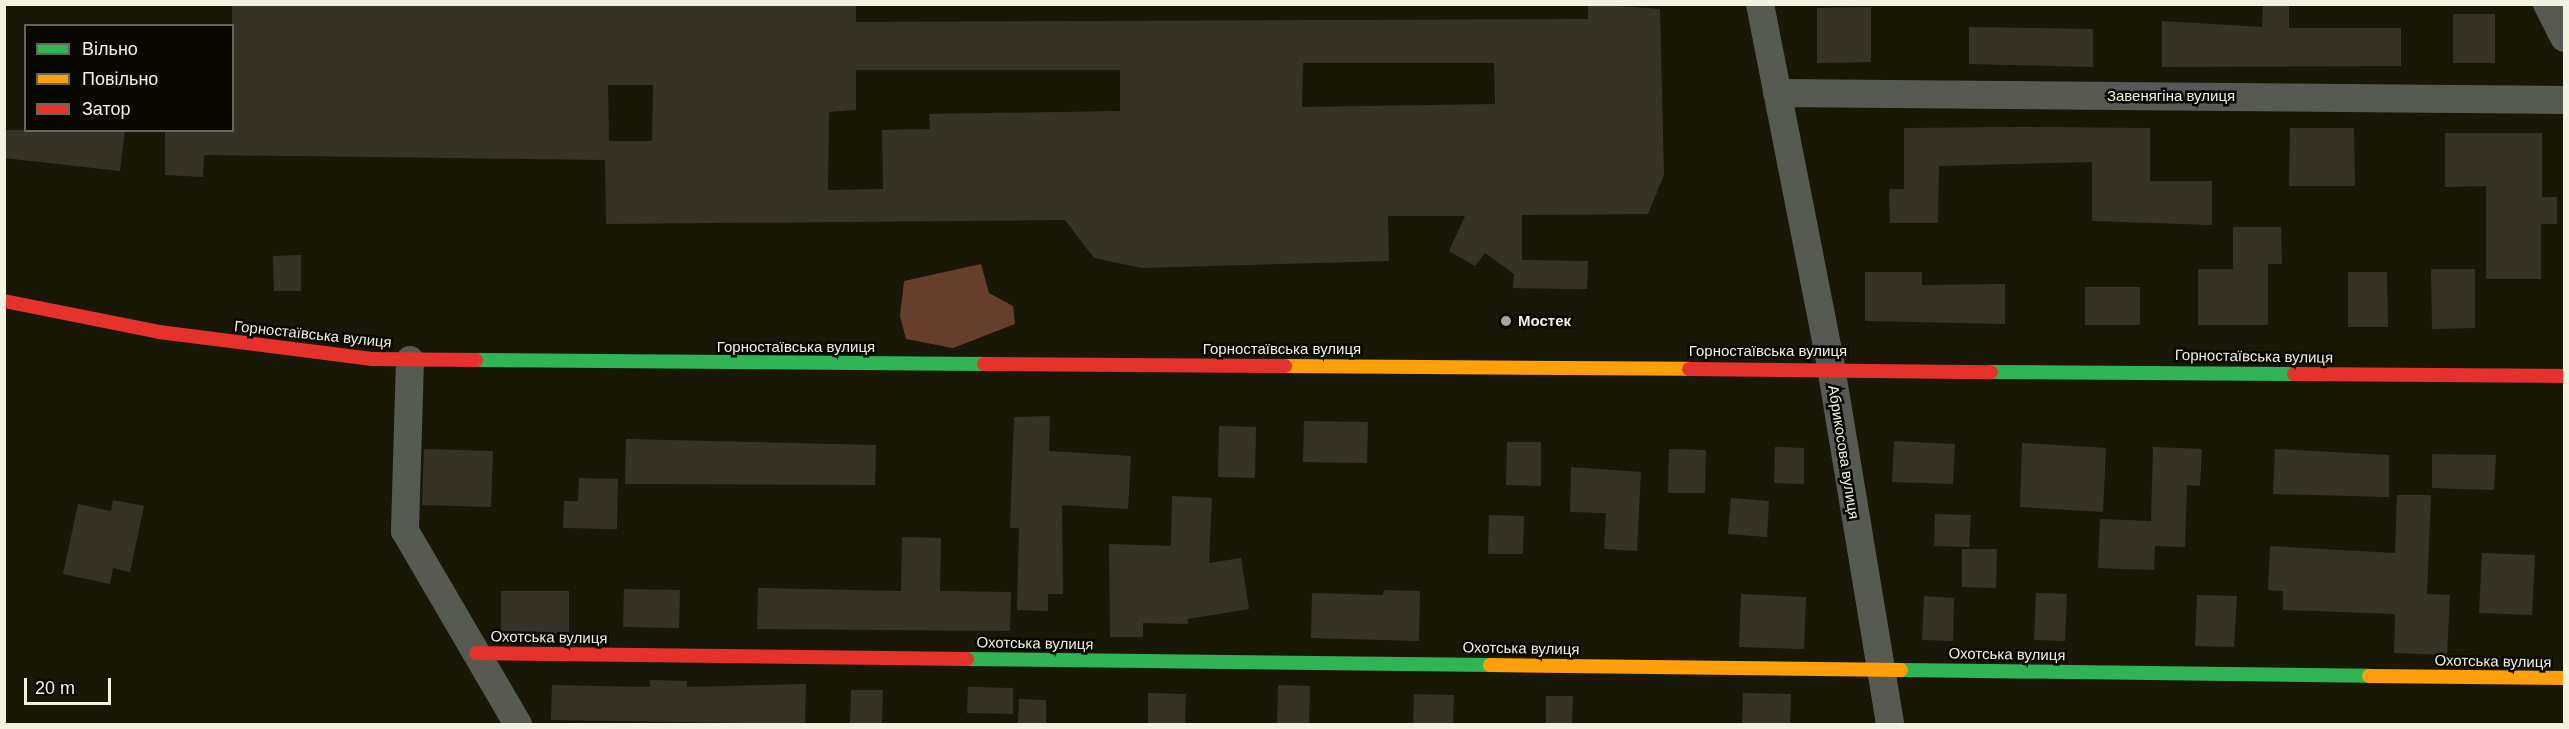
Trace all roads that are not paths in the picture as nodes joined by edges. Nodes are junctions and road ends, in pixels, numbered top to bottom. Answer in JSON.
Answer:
{"nodes":[{"id":1,"x":1760,"y":4,"type":"edge"},
{"id":2,"x":2547,"y":4,"type":"edge"},
{"id":3,"x":2565,"y":38,"type":"edge"},
{"id":4,"x":1777,"y":93,"type":"junction"},
{"id":5,"x":2565,"y":100,"type":"edge"},
{"id":6,"x":4,"y":301,"type":"edge"},
{"id":7,"x":410,"y":360,"type":"junction"},
{"id":8,"x":1831,"y":367,"type":"junction"},
{"id":9,"x":2565,"y":376,"type":"edge"},
{"id":10,"x":476,"y":653,"type":"junction"},
{"id":11,"x":1880,"y":669,"type":"junction"},
{"id":12,"x":2565,"y":678,"type":"edge"},
{"id":13,"x":518,"y":724,"type":"edge"},
{"id":14,"x":1890,"y":724,"type":"edge"}],
"edges":[{"from":1,"to":4,"type":"street","name":"Абрикосова вулиця"},
{"from":2,"to":3,"type":"street"},
{"from":4,"to":5,"type":"street","name":"Завенягіна вулиця"},
{"from":4,"to":8,"type":"street","name":"Абрикосова вулиця"},
{"from":6,"to":7,"type":"main road","name":"Горностаївська вулиця"},
{"from":7,"to":8,"type":"main road","name":"Горностаївська вулиця"},
{"from":7,"to":10,"type":"street"},
{"from":8,"to":9,"type":"main road","name":"Горностаївська вулиця"},
{"from":8,"to":11,"type":"street","name":"Абрикосова вулиця"},
{"from":10,"to":11,"type":"main road","name":"Охотська вулиця"},
{"from":10,"to":13,"type":"street"},
{"from":11,"to":12,"type":"main road","name":"Охотська вулиця"},
{"from":11,"to":14,"type":"street","name":"Абрикосова вулиця"}]}
